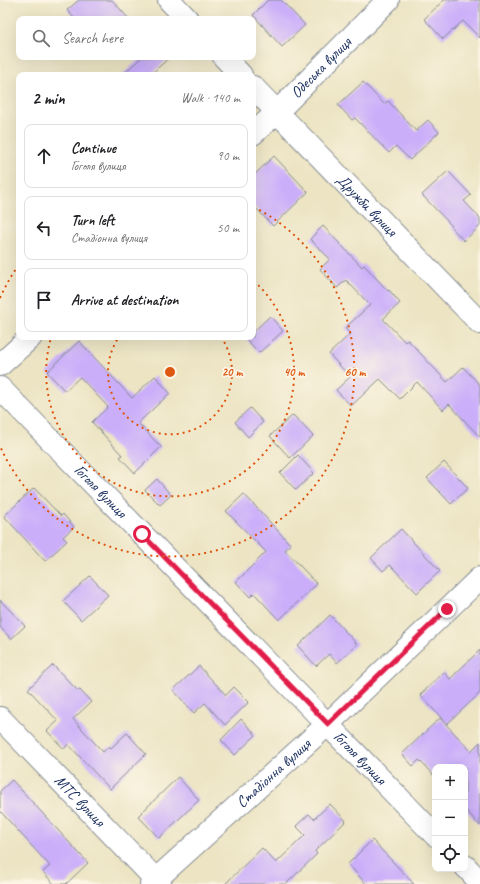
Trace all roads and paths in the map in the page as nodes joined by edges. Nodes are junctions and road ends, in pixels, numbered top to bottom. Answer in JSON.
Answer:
{"nodes":[{"id":1,"x":169,"y":0,"type":"edge"},
{"id":2,"x":388,"y":0,"type":"edge"},
{"id":3,"x":184,"y":16,"type":"edge"},
{"id":4,"x":227,"y":60,"type":"edge"},
{"id":5,"x":238,"y":72,"type":"edge"},
{"id":6,"x":256,"y":90,"type":"edge"},
{"id":7,"x":277,"y":112,"type":"junction"},
{"id":8,"x":256,"y":131,"type":"edge"},
{"id":9,"x":480,"y":323,"type":"edge"},
{"id":10,"x":28,"y":340,"type":"edge"},
{"id":11,"x":0,"y":365,"type":"edge"},
{"id":12,"x":0,"y":388,"type":"edge"},
{"id":13,"x":480,"y":578,"type":"edge"},
{"id":14,"x":0,"y":718,"type":"edge"},
{"id":15,"x":328,"y":724,"type":"junction"},
{"id":16,"x":432,"y":832,"type":"edge"},
{"id":17,"x":468,"y":869,"type":"edge"},
{"id":18,"x":480,"y":882,"type":"edge"},
{"id":19,"x":155,"y":883,"type":"edge"}],
"edges":[{"from":1,"to":3,"type":"street"},
{"from":2,"to":7,"type":"street","name":"Одеська вулиця"},
{"from":4,"to":5,"type":"street"},
{"from":6,"to":7,"type":"street","name":"Дружби вулиця"},
{"from":7,"to":8,"type":"street","name":"Одеська вулиця"},
{"from":7,"to":9,"type":"street","name":"Дружби вулиця"},
{"from":10,"to":11,"type":"street"},
{"from":12,"to":15,"type":"street","name":"Гоголя вулиця"},
{"from":13,"to":15,"type":"street","name":"Стадіонна вулиця"},
{"from":14,"to":19,"type":"street","name":"МТС вулиця"},
{"from":15,"to":16,"type":"street","name":"Гоголя вулиця"},
{"from":15,"to":19,"type":"street","name":"Стадіонна вулиця"},
{"from":17,"to":18,"type":"street"}]}
